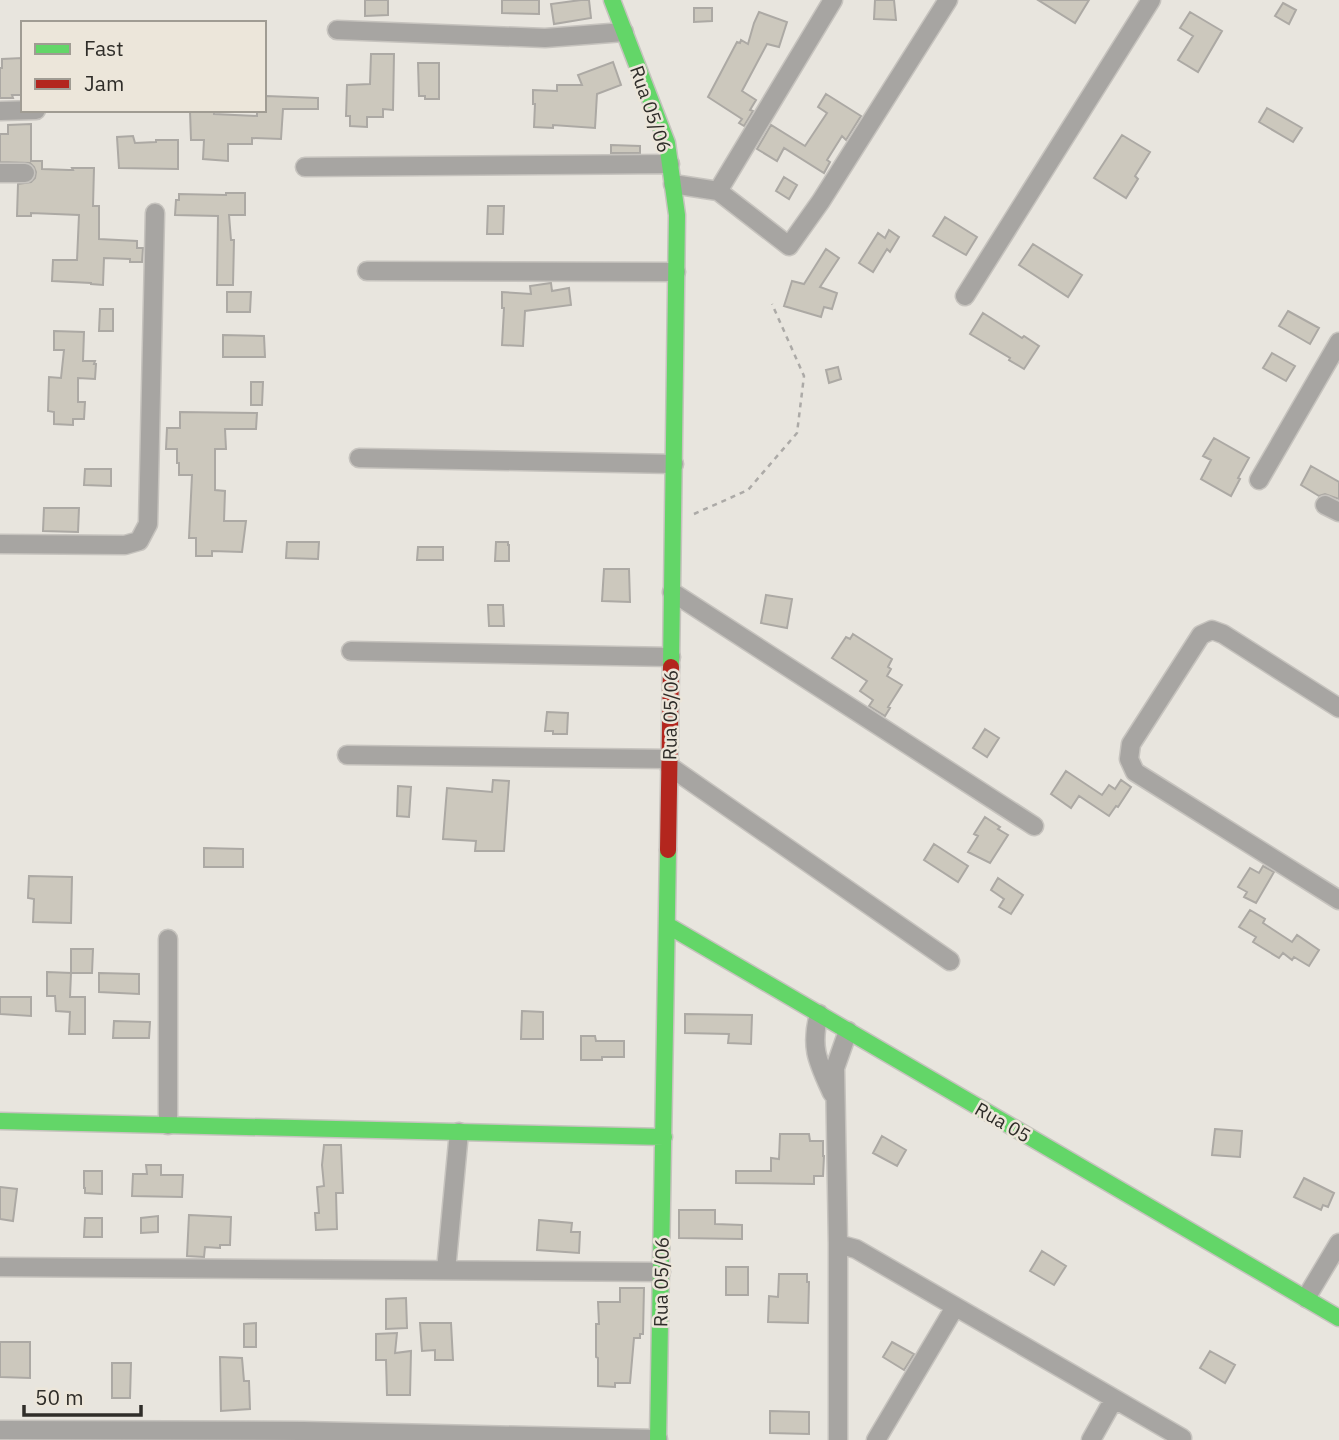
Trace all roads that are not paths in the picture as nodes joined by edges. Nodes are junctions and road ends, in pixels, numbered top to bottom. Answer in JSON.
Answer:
{"nodes":[{"id":1,"x":612,"y":0,"type":"edge"},
{"id":2,"x":833,"y":0,"type":"edge"},
{"id":3,"x":948,"y":0,"type":"edge"},
{"id":4,"x":1151,"y":0,"type":"edge"},
{"id":5,"x":337,"y":30,"type":"dead end"},
{"id":6,"x":624,"y":32,"type":"junction"},
{"id":7,"x":21,"y":110,"type":"edge"},
{"id":8,"x":0,"y":111,"type":"edge"},
{"id":9,"x":670,"y":164,"type":"junction"},
{"id":10,"x":305,"y":167,"type":"dead end"},
{"id":11,"x":0,"y":173,"type":"edge"},
{"id":12,"x":25,"y":173,"type":"dead end"},
{"id":13,"x":673,"y":184,"type":"junction"},
{"id":14,"x":718,"y":191,"type":"junction"},
{"id":15,"x":155,"y":213,"type":"dead end"},
{"id":16,"x":367,"y":271,"type":"dead end"},
{"id":17,"x":676,"y":272,"type":"junction"},
{"id":18,"x":965,"y":296,"type":"dead end"},
{"id":19,"x":1339,"y":341,"type":"edge"},
{"id":20,"x":359,"y":458,"type":"dead end"},
{"id":21,"x":674,"y":464,"type":"junction"},
{"id":22,"x":1259,"y":480,"type":"dead end"},
{"id":23,"x":0,"y":544,"type":"edge"},
{"id":24,"x":672,"y":592,"type":"junction"},
{"id":25,"x":351,"y":651,"type":"dead end"},
{"id":26,"x":671,"y":657,"type":"junction"},
{"id":27,"x":1339,"y":708,"type":"edge"},
{"id":28,"x":347,"y":755,"type":"dead end"},
{"id":29,"x":669,"y":763,"type":"junction"},
{"id":30,"x":1034,"y":826,"type":"dead end"},
{"id":31,"x":1339,"y":900,"type":"edge"},
{"id":32,"x":667,"y":925,"type":"junction"},
{"id":33,"x":168,"y":939,"type":"dead end"},
{"id":34,"x":950,"y":961,"type":"dead end"},
{"id":35,"x":819,"y":1014,"type":"junction"},
{"id":36,"x":848,"y":1031,"type":"junction"},
{"id":37,"x":835,"y":1100,"type":"junction"},
{"id":38,"x":0,"y":1121,"type":"edge"},
{"id":39,"x":168,"y":1125,"type":"junction"},
{"id":40,"x":459,"y":1132,"type":"junction"},
{"id":41,"x":664,"y":1137,"type":"junction"},
{"id":42,"x":1339,"y":1243,"type":"edge"},
{"id":43,"x":838,"y":1244,"type":"junction"},
{"id":44,"x":0,"y":1267,"type":"edge"},
{"id":45,"x":446,"y":1270,"type":"junction"},
{"id":46,"x":661,"y":1272,"type":"junction"},
{"id":47,"x":1306,"y":1298,"type":"junction"},
{"id":48,"x":955,"y":1307,"type":"junction"},
{"id":49,"x":1339,"y":1318,"type":"edge"},
{"id":50,"x":1114,"y":1399,"type":"junction"},
{"id":51,"x":0,"y":1430,"type":"edge"},
{"id":52,"x":302,"y":1435,"type":"edge"},
{"id":53,"x":398,"y":1436,"type":"edge"},
{"id":54,"x":1182,"y":1438,"type":"edge"},
{"id":55,"x":658,"y":1439,"type":"edge"},
{"id":56,"x":838,"y":1440,"type":"edge"},
{"id":57,"x":876,"y":1440,"type":"edge"},
{"id":58,"x":1091,"y":1440,"type":"edge"}],
"edges":[{"from":1,"to":6,"type":"street","name":"Rua 05/06"},
{"from":2,"to":14,"type":"street"},
{"from":3,"to":14,"type":"street"},
{"from":4,"to":18,"type":"street"},
{"from":5,"to":6,"type":"street"},
{"from":6,"to":9,"type":"street","name":"Rua 05/06"},
{"from":7,"to":8,"type":"street"},
{"from":9,"to":10,"type":"street"},
{"from":9,"to":13,"type":"street","name":"Rua 05/06"},
{"from":11,"to":12,"type":"street"},
{"from":13,"to":14,"type":"street"},
{"from":13,"to":17,"type":"street","name":"Rua 05/06"},
{"from":15,"to":23,"type":"street"},
{"from":16,"to":17,"type":"street"},
{"from":17,"to":21,"type":"street","name":"Rua 05/06"},
{"from":19,"to":22,"type":"street"},
{"from":20,"to":21,"type":"street"},
{"from":21,"to":24,"type":"street","name":"Rua 05/06"},
{"from":24,"to":26,"type":"street","name":"Rua 05/06"},
{"from":24,"to":30,"type":"street"},
{"from":25,"to":26,"type":"street"},
{"from":26,"to":29,"type":"street","name":"Rua 05/06"},
{"from":27,"to":31,"type":"street"},
{"from":28,"to":29,"type":"street"},
{"from":29,"to":32,"type":"street","name":"Rua 05/06"},
{"from":29,"to":34,"type":"street"},
{"from":32,"to":35,"type":"street","name":"Rua 05"},
{"from":32,"to":41,"type":"street","name":"Rua 05/06"},
{"from":33,"to":39,"type":"street"},
{"from":35,"to":36,"type":"street","name":"Rua 05"},
{"from":35,"to":37,"type":"street"},
{"from":36,"to":37,"type":"street"},
{"from":36,"to":47,"type":"street","name":"Rua 05"},
{"from":37,"to":43,"type":"street"},
{"from":38,"to":39,"type":"street"},
{"from":39,"to":40,"type":"street"},
{"from":40,"to":41,"type":"street"},
{"from":40,"to":45,"type":"street"},
{"from":41,"to":46,"type":"street","name":"Rua 05/06"},
{"from":42,"to":47,"type":"street"},
{"from":43,"to":48,"type":"street"},
{"from":43,"to":56,"type":"street"},
{"from":44,"to":45,"type":"street"},
{"from":45,"to":46,"type":"street"},
{"from":46,"to":55,"type":"street","name":"Rua 05/06"},
{"from":47,"to":49,"type":"street","name":"Rua 05"},
{"from":48,"to":50,"type":"street"},
{"from":48,"to":57,"type":"street"},
{"from":50,"to":54,"type":"street"},
{"from":50,"to":58,"type":"street"},
{"from":51,"to":52,"type":"street"},
{"from":52,"to":53,"type":"street"},
{"from":53,"to":55,"type":"street"}]}
